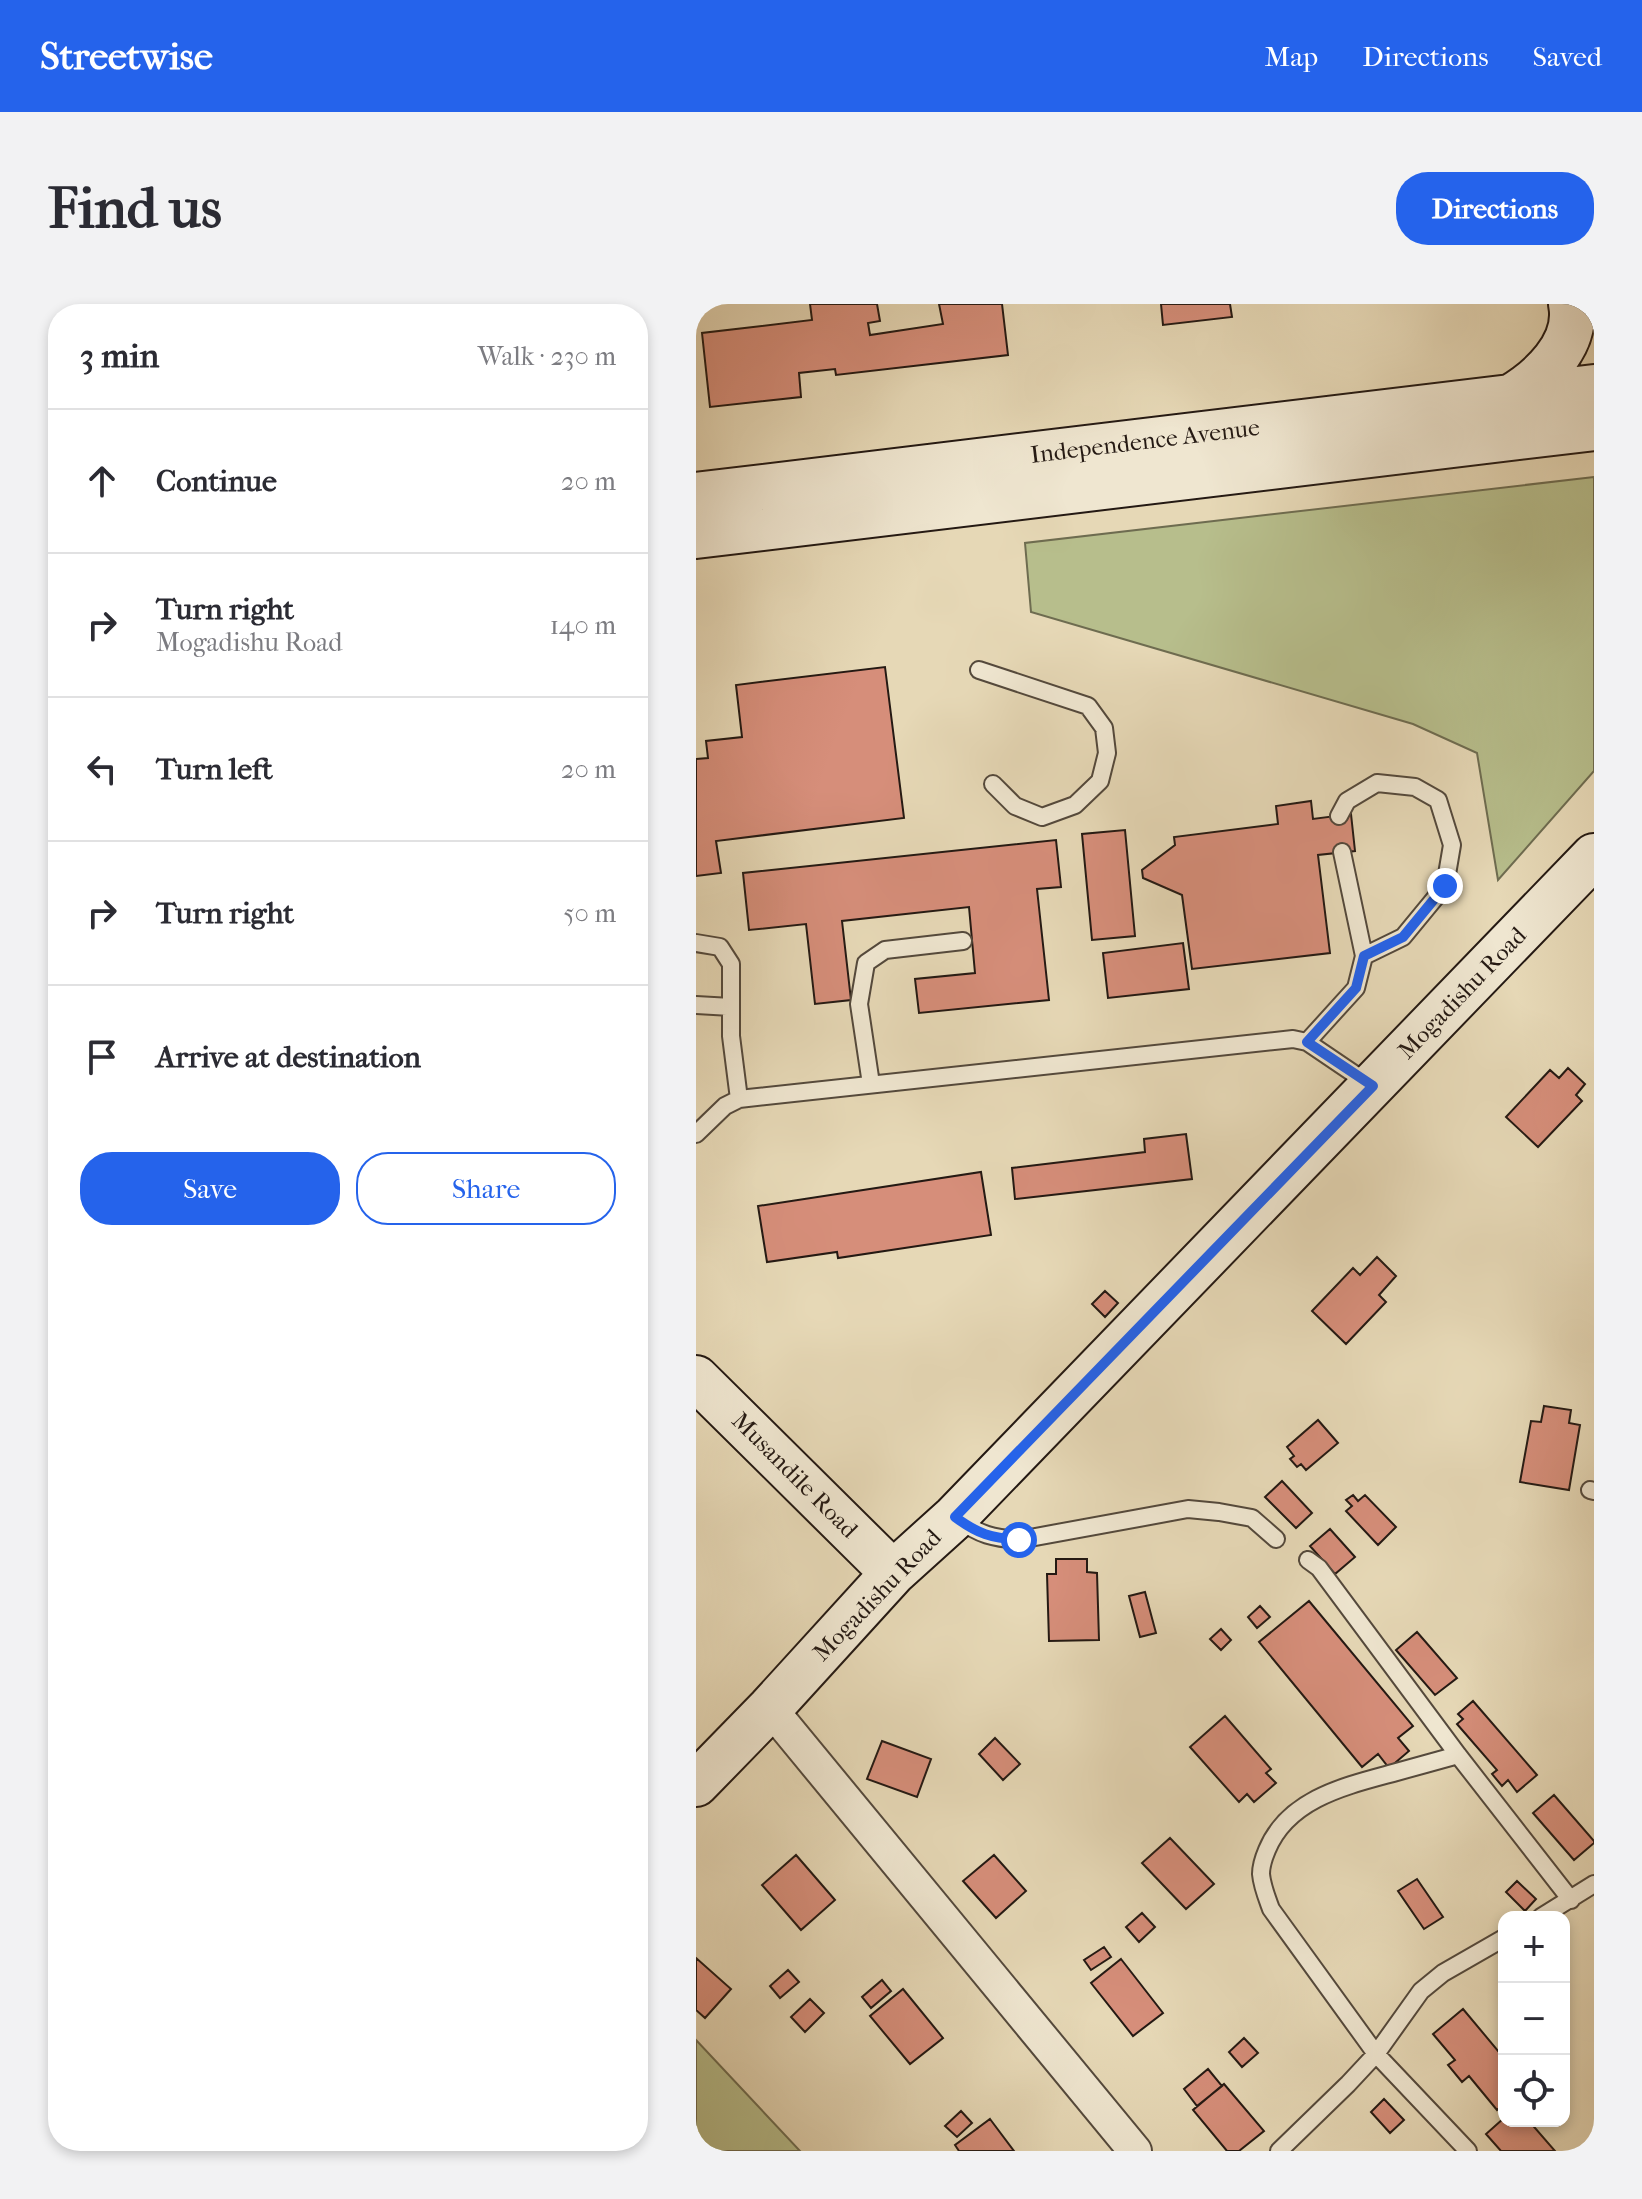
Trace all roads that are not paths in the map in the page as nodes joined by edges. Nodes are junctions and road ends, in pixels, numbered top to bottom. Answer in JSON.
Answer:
{"nodes":[{"id":1,"x":1571,"y":304,"type":"edge"},
{"id":2,"x":1594,"y":387,"type":"edge"},
{"id":3,"x":1509,"y":398,"type":"junction"},
{"id":4,"x":1594,"y":428,"type":"edge"},
{"id":5,"x":696,"y":495,"type":"edge"},
{"id":6,"x":696,"y":536,"type":"edge"},
{"id":7,"x":979,"y":670,"type":"dead end"},
{"id":8,"x":993,"y":784,"type":"dead end"},
{"id":9,"x":1339,"y":816,"type":"dead end"},
{"id":10,"x":1342,"y":852,"type":"dead end"},
{"id":11,"x":1594,"y":856,"type":"edge"},
{"id":12,"x":963,"y":941,"type":"dead end"},
{"id":13,"x":696,"y":943,"type":"edge"},
{"id":14,"x":1364,"y":956,"type":"junction"},
{"id":15,"x":696,"y":1005,"type":"edge"},
{"id":16,"x":731,"y":1007,"type":"junction"},
{"id":17,"x":1307,"y":1042,"type":"junction"},
{"id":18,"x":871,"y":1084,"type":"junction"},
{"id":19,"x":1373,"y":1086,"type":"junction"},
{"id":20,"x":739,"y":1099,"type":"junction"},
{"id":21,"x":696,"y":1134,"type":"edge"},
{"id":22,"x":696,"y":1378,"type":"edge"},
{"id":23,"x":955,"y":1517,"type":"junction"},
{"id":24,"x":1276,"y":1539,"type":"dead end"},
{"id":25,"x":1308,"y":1560,"type":"dead end"},
{"id":26,"x":893,"y":1573,"type":"junction"},
{"id":27,"x":770,"y":1708,"type":"junction"},
{"id":28,"x":1458,"y":1755,"type":"junction"},
{"id":29,"x":696,"y":1784,"type":"edge"},
{"id":30,"x":1594,"y":1884,"type":"edge"},
{"id":31,"x":1571,"y":1900,"type":"junction"},
{"id":32,"x":1552,"y":1911,"type":"edge"},
{"id":33,"x":1498,"y":1941,"type":"edge"},
{"id":34,"x":1376,"y":2054,"type":"junction"},
{"id":35,"x":1135,"y":2151,"type":"edge"},
{"id":36,"x":1279,"y":2151,"type":"edge"},
{"id":37,"x":1468,"y":2151,"type":"edge"}],
"edges":[{"from":1,"to":3,"type":"main road"},
{"from":2,"to":3,"type":"main road","name":"Independence Avenue"},
{"from":3,"to":5,"type":"main road","name":"Independence Avenue"},
{"from":4,"to":6,"type":"main road","name":"Independence Avenue"},
{"from":7,"to":8,"type":"lane"},
{"from":9,"to":14,"type":"lane"},
{"from":10,"to":14,"type":"lane"},
{"from":11,"to":19,"type":"main road","name":"Mogadishu Road"},
{"from":12,"to":18,"type":"lane"},
{"from":13,"to":16,"type":"lane"},
{"from":14,"to":17,"type":"lane"},
{"from":15,"to":16,"type":"lane"},
{"from":16,"to":20,"type":"lane"},
{"from":17,"to":18,"type":"lane"},
{"from":17,"to":19,"type":"lane"},
{"from":18,"to":20,"type":"lane"},
{"from":19,"to":23,"type":"main road","name":"Mogadishu Road"},
{"from":20,"to":21,"type":"lane"},
{"from":22,"to":26,"type":"main road","name":"Musandile Road"},
{"from":23,"to":24,"type":"lane"},
{"from":23,"to":26,"type":"main road","name":"Mogadishu Road"},
{"from":25,"to":28,"type":"lane"},
{"from":26,"to":27,"type":"main road","name":"Mogadishu Road"},
{"from":27,"to":29,"type":"main road","name":"Mogadishu Road"},
{"from":27,"to":35,"type":"street"},
{"from":28,"to":31,"type":"lane"},
{"from":28,"to":34,"type":"lane"},
{"from":30,"to":31,"type":"lane"},
{"from":31,"to":32,"type":"lane"},
{"from":33,"to":34,"type":"lane"},
{"from":34,"to":36,"type":"lane"},
{"from":34,"to":37,"type":"lane"}]}
